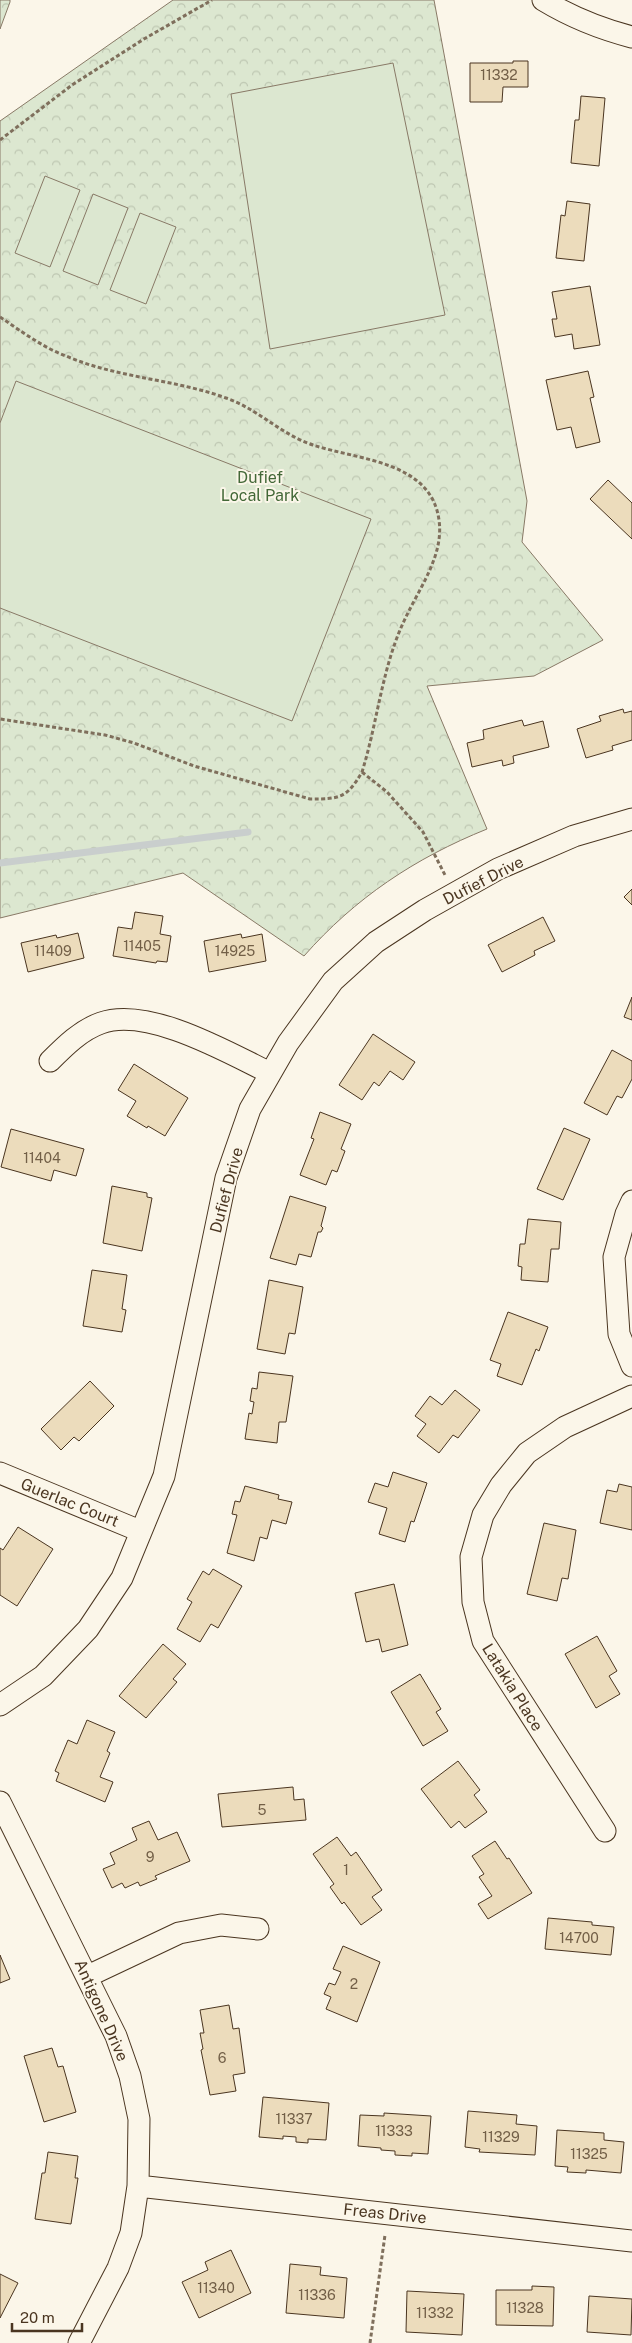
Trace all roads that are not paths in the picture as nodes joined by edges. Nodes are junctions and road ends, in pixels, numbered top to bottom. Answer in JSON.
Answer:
{"nodes":[{"id":1,"x":543,"y":0,"type":"edge"},
{"id":2,"x":632,"y":37,"type":"edge"},
{"id":3,"x":632,"y":819,"type":"edge"},
{"id":4,"x":50,"y":1061,"type":"dead end"},
{"id":5,"x":270,"y":1073,"type":"junction"},
{"id":6,"x":632,"y":1201,"type":"edge"},
{"id":7,"x":632,"y":1366,"type":"edge"},
{"id":8,"x":632,"y":1396,"type":"edge"},
{"id":9,"x":0,"y":1473,"type":"edge"},
{"id":10,"x":140,"y":1531,"type":"junction"},
{"id":11,"x":0,"y":1705,"type":"edge"},
{"id":12,"x":0,"y":1802,"type":"edge"},
{"id":13,"x":605,"y":1831,"type":"dead end"},
{"id":14,"x":258,"y":1929,"type":"dead end"},
{"id":15,"x":88,"y":1976,"type":"junction"},
{"id":16,"x":138,"y":2186,"type":"junction"},
{"id":17,"x":632,"y":2240,"type":"edge"},
{"id":18,"x":79,"y":2343,"type":"edge"}],
"edges":[{"from":1,"to":2,"type":"street"},
{"from":3,"to":5,"type":"street","name":"Dufief Drive"},
{"from":4,"to":5,"type":"street"},
{"from":5,"to":10,"type":"street","name":"Dufief Drive"},
{"from":6,"to":7,"type":"street"},
{"from":8,"to":13,"type":"street","name":"Latakia Place"},
{"from":9,"to":10,"type":"street","name":"Guerlac Court"},
{"from":10,"to":11,"type":"street","name":"Dufief Drive"},
{"from":12,"to":15,"type":"street","name":"Antigone Drive"},
{"from":14,"to":15,"type":"street"},
{"from":15,"to":16,"type":"street","name":"Antigone Drive"},
{"from":16,"to":17,"type":"street","name":"Freas Drive"},
{"from":16,"to":18,"type":"street","name":"Antigone Drive"}]}
